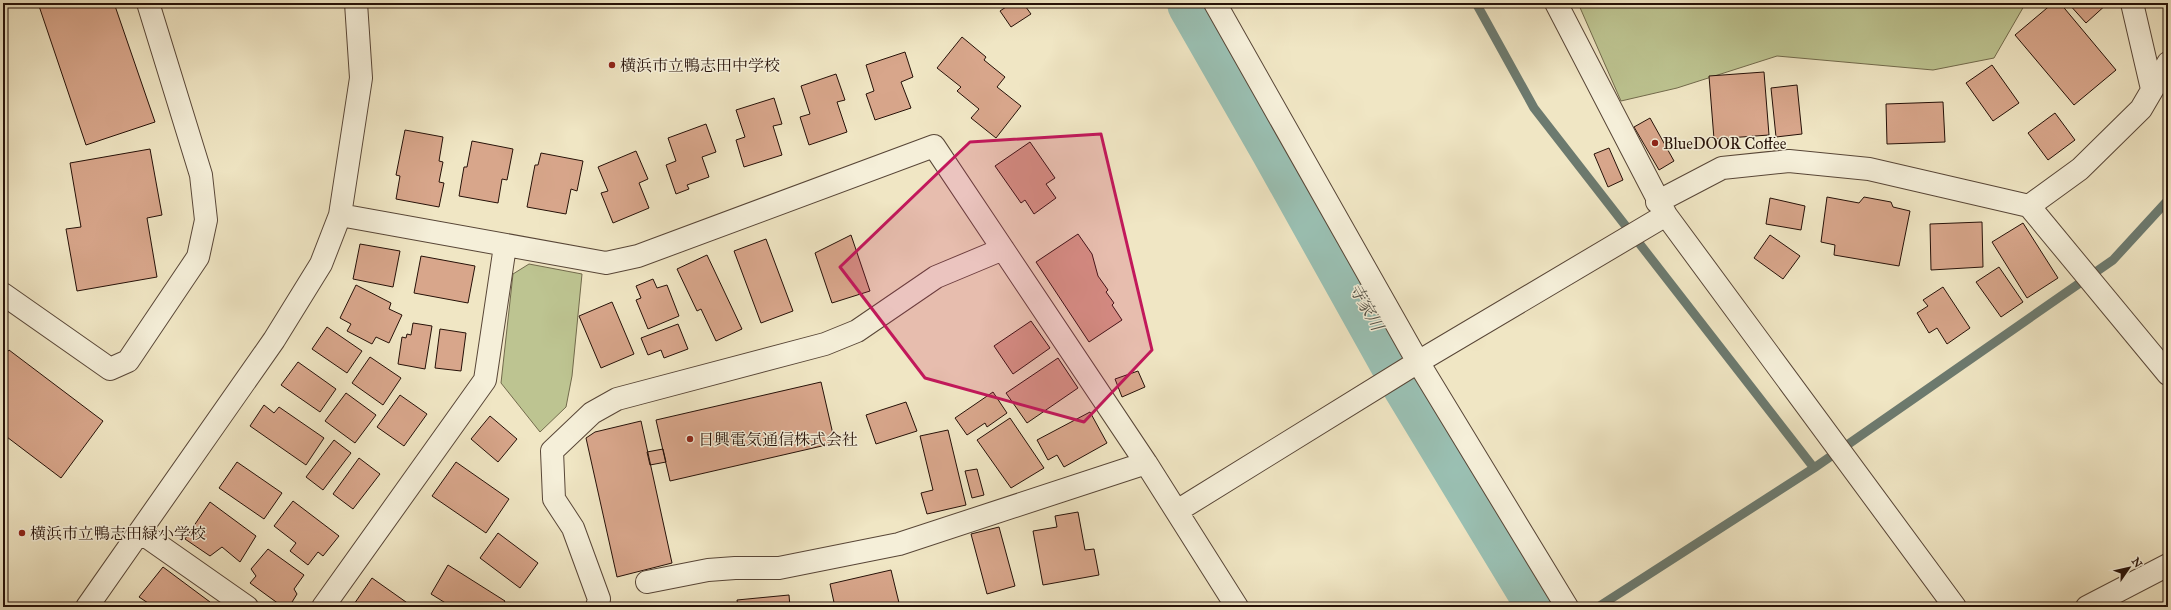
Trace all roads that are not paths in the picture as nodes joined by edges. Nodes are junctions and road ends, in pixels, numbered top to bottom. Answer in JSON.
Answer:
{"nodes":[{"id":1,"x":148,"y":3,"type":"edge"},
{"id":2,"x":356,"y":3,"type":"edge"},
{"id":3,"x":1215,"y":3,"type":"edge"},
{"id":4,"x":1556,"y":3,"type":"edge"},
{"id":5,"x":2132,"y":3,"type":"edge"},
{"id":6,"x":2168,"y":62,"type":"edge"},
{"id":7,"x":2152,"y":89,"type":"junction"},
{"id":8,"x":2029,"y":206,"type":"junction"},
{"id":9,"x":1661,"y":208,"type":"junction"},
{"id":10,"x":340,"y":215,"type":"junction"},
{"id":11,"x":505,"y":246,"type":"junction"},
{"id":12,"x":1003,"y":249,"type":"junction"},
{"id":13,"x":3,"y":294,"type":"edge"},
{"id":14,"x":1418,"y":362,"type":"junction"},
{"id":15,"x":2168,"y":374,"type":"edge"},
{"id":16,"x":1146,"y":463,"type":"junction"},
{"id":17,"x":1177,"y":511,"type":"junction"},
{"id":18,"x":140,"y":532,"type":"junction"},
{"id":19,"x":2168,"y":565,"type":"edge"},
{"id":20,"x":647,"y":582,"type":"dead end"},
{"id":21,"x":87,"y":607,"type":"edge"},
{"id":22,"x":247,"y":607,"type":"edge"},
{"id":23,"x":323,"y":607,"type":"edge"},
{"id":24,"x":597,"y":607,"type":"edge"},
{"id":25,"x":1237,"y":607,"type":"edge"},
{"id":26,"x":1568,"y":607,"type":"edge"},
{"id":27,"x":1955,"y":607,"type":"edge"},
{"id":28,"x":2086,"y":607,"type":"edge"}],
"edges":[{"from":1,"to":13,"type":"street"},
{"from":2,"to":10,"type":"street"},
{"from":3,"to":14,"type":"street"},
{"from":4,"to":9,"type":"street"},
{"from":5,"to":7,"type":"street"},
{"from":6,"to":7,"type":"street"},
{"from":7,"to":8,"type":"street"},
{"from":8,"to":9,"type":"street"},
{"from":8,"to":15,"type":"street"},
{"from":9,"to":14,"type":"street"},
{"from":9,"to":27,"type":"street"},
{"from":10,"to":11,"type":"street"},
{"from":10,"to":18,"type":"street"},
{"from":11,"to":12,"type":"street"},
{"from":11,"to":23,"type":"street"},
{"from":12,"to":16,"type":"street"},
{"from":12,"to":24,"type":"street"},
{"from":14,"to":17,"type":"street"},
{"from":14,"to":26,"type":"street"},
{"from":16,"to":17,"type":"street"},
{"from":16,"to":20,"type":"street"},
{"from":17,"to":25,"type":"street"},
{"from":18,"to":21,"type":"street"},
{"from":18,"to":22,"type":"street"},
{"from":19,"to":28,"type":"street"}]}
